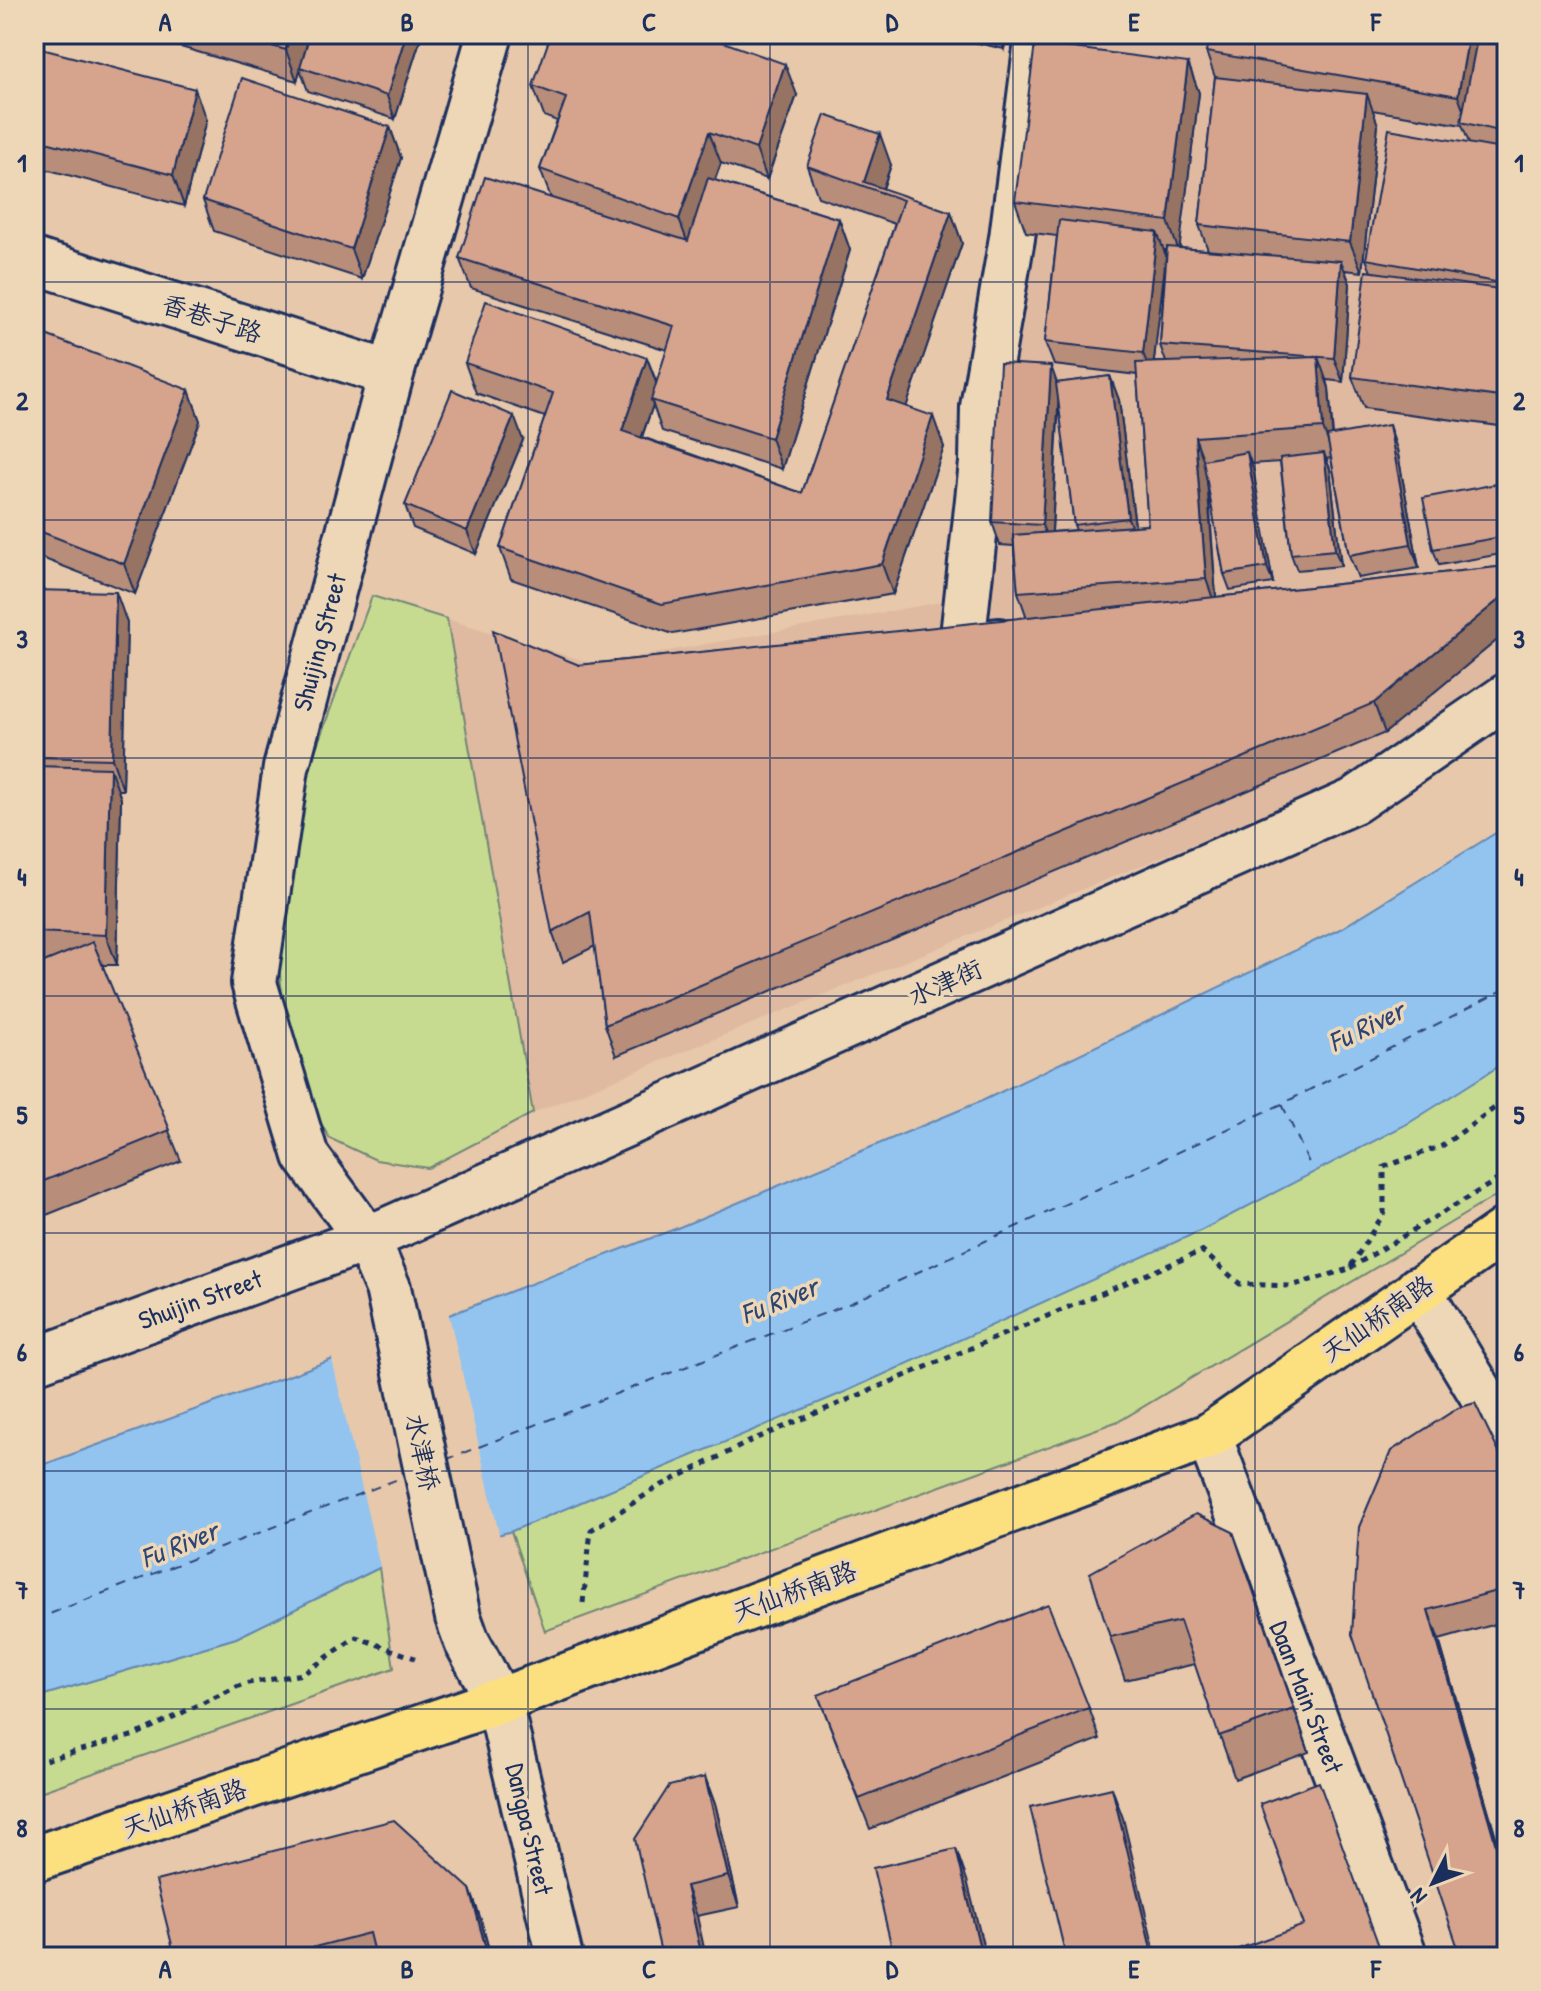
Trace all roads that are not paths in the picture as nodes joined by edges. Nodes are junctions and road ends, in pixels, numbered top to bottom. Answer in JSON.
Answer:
{"nodes":[{"id":1,"x":490,"y":34,"type":"edge"},
{"id":2,"x":1038,"y":34,"type":"edge"},
{"id":3,"x":34,"y":261,"type":"edge"},
{"id":4,"x":391,"y":374,"type":"junction"},
{"id":5,"x":1040,"y":637,"type":"edge"},
{"id":6,"x":1507,"y":696,"type":"edge"},
{"id":7,"x":1507,"y":1229,"type":"edge"},
{"id":8,"x":367,"y":1239,"type":"junction"},
{"id":9,"x":388,"y":1288,"type":"joint"},
{"id":10,"x":1418,"y":1289,"type":"junction"},
{"id":11,"x":34,"y":1361,"type":"edge"},
{"id":12,"x":1209,"y":1436,"type":"junction"},
{"id":13,"x":1507,"y":1436,"type":"edge"},
{"id":14,"x":499,"y":1701,"type":"junction"},
{"id":15,"x":34,"y":1859,"type":"edge"},
{"id":16,"x":560,"y":1957,"type":"edge"},
{"id":17,"x":1405,"y":1957,"type":"edge"}],
"edges":[{"from":1,"to":4,"type":"street","name":"Shuijing Street"},
{"from":2,"to":5,"type":"street"},
{"from":3,"to":4,"type":"street","name":"香巷子路"},
{"from":4,"to":8,"type":"street","name":"Shuijing Street"},
{"from":6,"to":8,"type":"street","name":"水津街"},
{"from":7,"to":10,"type":"main road","name":"天仙桥南路"},
{"from":8,"to":9,"type":"street","name":"Shuijing Street"},
{"from":8,"to":11,"type":"street","name":"Shuijin Street"},
{"from":9,"to":14,"type":"street","name":"水津桥"},
{"from":10,"to":12,"type":"main road","name":"天仙桥南路"},
{"from":10,"to":13,"type":"street"},
{"from":12,"to":14,"type":"main road","name":"天仙桥南路"},
{"from":12,"to":17,"type":"street","name":"Daan Main Street"},
{"from":14,"to":15,"type":"main road","name":"天仙桥南路"},
{"from":14,"to":16,"type":"street","name":"Dangpa Street"}]}
